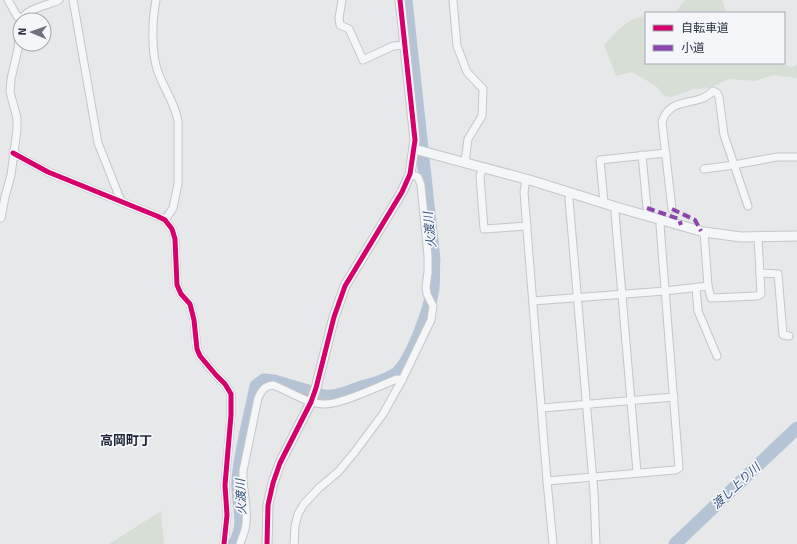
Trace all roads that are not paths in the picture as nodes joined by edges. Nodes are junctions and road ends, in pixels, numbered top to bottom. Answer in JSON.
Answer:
{"nodes":[{"id":1,"x":8,"y":0,"type":"edge"},
{"id":2,"x":59,"y":0,"type":"edge"},
{"id":3,"x":72,"y":0,"type":"edge"},
{"id":4,"x":156,"y":0,"type":"edge"},
{"id":5,"x":342,"y":0,"type":"edge"},
{"id":6,"x":400,"y":0,"type":"edge"},
{"id":7,"x":452,"y":0,"type":"edge"},
{"id":8,"x":15,"y":12,"type":"edge"},
{"id":9,"x":27,"y":12,"type":"edge"},
{"id":10,"x":405,"y":45,"type":"junction"},
{"id":11,"x":18,"y":52,"type":"edge"},
{"id":12,"x":420,"y":150,"type":"junction"},
{"id":13,"x":13,"y":153,"type":"junction"},
{"id":14,"x":666,"y":153,"type":"junction"},
{"id":15,"x":642,"y":156,"type":"junction"},
{"id":16,"x":797,"y":157,"type":"edge"},
{"id":17,"x":465,"y":162,"type":"junction"},
{"id":18,"x":734,"y":165,"type":"junction"},
{"id":19,"x":483,"y":166,"type":"junction"},
{"id":20,"x":704,"y":169,"type":"dead end"},
{"id":21,"x":410,"y":174,"type":"junction"},
{"id":22,"x":526,"y":179,"type":"junction"},
{"id":23,"x":571,"y":192,"type":"junction"},
{"id":24,"x":121,"y":201,"type":"junction"},
{"id":25,"x":604,"y":203,"type":"junction"},
{"id":26,"x":748,"y":206,"type":"dead end"},
{"id":27,"x":616,"y":207,"type":"junction"},
{"id":28,"x":647,"y":208,"type":"dead end"},
{"id":29,"x":672,"y":209,"type":"dead end"},
{"id":30,"x":0,"y":218,"type":"edge"},
{"id":31,"x":165,"y":220,"type":"junction"},
{"id":32,"x":661,"y":220,"type":"junction"},
{"id":33,"x":527,"y":226,"type":"junction"},
{"id":34,"x":704,"y":232,"type":"junction"},
{"id":35,"x":797,"y":236,"type":"edge"},
{"id":36,"x":758,"y":237,"type":"junction"},
{"id":37,"x":760,"y":274,"type":"junction"},
{"id":38,"x":708,"y":286,"type":"junction"},
{"id":39,"x":696,"y":288,"type":"junction"},
{"id":40,"x":665,"y":291,"type":"junction"},
{"id":41,"x":621,"y":294,"type":"junction"},
{"id":42,"x":577,"y":298,"type":"junction"},
{"id":43,"x":533,"y":301,"type":"junction"},
{"id":44,"x":789,"y":336,"type":"dead end"},
{"id":45,"x":717,"y":356,"type":"dead end"},
{"id":46,"x":402,"y":380,"type":"junction"},
{"id":47,"x":674,"y":397,"type":"junction"},
{"id":48,"x":630,"y":400,"type":"junction"},
{"id":49,"x":311,"y":402,"type":"junction"},
{"id":50,"x":586,"y":404,"type":"junction"},
{"id":51,"x":542,"y":408,"type":"junction"},
{"id":52,"x":636,"y":472,"type":"junction"},
{"id":53,"x":593,"y":477,"type":"junction"},
{"id":54,"x":547,"y":481,"type":"junction"},
{"id":55,"x":594,"y":493,"type":"junction"},
{"id":56,"x":224,"y":544,"type":"edge"},
{"id":57,"x":240,"y":544,"type":"edge"},
{"id":58,"x":267,"y":544,"type":"edge"},
{"id":59,"x":294,"y":544,"type":"edge"},
{"id":60,"x":553,"y":544,"type":"edge"},
{"id":61,"x":596,"y":544,"type":"edge"},
{"id":62,"x":601,"y":544,"type":"edge"}],
"edges":[{"from":1,"to":8,"type":"street"},
{"from":2,"to":9,"type":"street"},
{"from":3,"to":24,"type":"street"},
{"from":4,"to":31,"type":"street"},
{"from":5,"to":10,"type":"street"},
{"from":6,"to":10,"type":"street"},
{"from":7,"to":17,"type":"street"},
{"from":10,"to":12,"type":"street"},
{"from":11,"to":13,"type":"street"},
{"from":12,"to":17,"type":"street"},
{"from":12,"to":21,"type":"street"},
{"from":13,"to":24,"type":"street"},
{"from":13,"to":30,"type":"street"},
{"from":14,"to":15,"type":"street"},
{"from":14,"to":18,"type":"street"},
{"from":14,"to":29,"type":"street"},
{"from":15,"to":25,"type":"street"},
{"from":15,"to":28,"type":"street"},
{"from":16,"to":18,"type":"street"},
{"from":17,"to":19,"type":"street"},
{"from":18,"to":20,"type":"street"},
{"from":18,"to":26,"type":"street"},
{"from":19,"to":22,"type":"street"},
{"from":19,"to":33,"type":"street"},
{"from":21,"to":46,"type":"street"},
{"from":21,"to":49,"type":"street"},
{"from":22,"to":23,"type":"street"},
{"from":22,"to":33,"type":"street"},
{"from":23,"to":25,"type":"street"},
{"from":23,"to":42,"type":"street"},
{"from":24,"to":31,"type":"street"},
{"from":25,"to":27,"type":"street"},
{"from":27,"to":32,"type":"street"},
{"from":27,"to":41,"type":"street"},
{"from":31,"to":56,"type":"street"},
{"from":32,"to":34,"type":"street"},
{"from":32,"to":40,"type":"street"},
{"from":33,"to":43,"type":"street"},
{"from":34,"to":36,"type":"street"},
{"from":34,"to":38,"type":"street"},
{"from":35,"to":36,"type":"street"},
{"from":36,"to":37,"type":"street"},
{"from":37,"to":38,"type":"street"},
{"from":37,"to":44,"type":"street"},
{"from":38,"to":39,"type":"street"},
{"from":39,"to":40,"type":"street"},
{"from":39,"to":45,"type":"street"},
{"from":40,"to":41,"type":"street"},
{"from":40,"to":47,"type":"street"},
{"from":41,"to":42,"type":"street"},
{"from":41,"to":48,"type":"street"},
{"from":42,"to":43,"type":"street"},
{"from":42,"to":50,"type":"street"},
{"from":43,"to":51,"type":"street"},
{"from":46,"to":49,"type":"street"},
{"from":46,"to":59,"type":"street"},
{"from":47,"to":48,"type":"street"},
{"from":47,"to":52,"type":"street"},
{"from":48,"to":50,"type":"street"},
{"from":48,"to":52,"type":"street"},
{"from":49,"to":57,"type":"street"},
{"from":49,"to":58,"type":"street"},
{"from":50,"to":51,"type":"street"},
{"from":50,"to":53,"type":"street"},
{"from":51,"to":54,"type":"street"},
{"from":52,"to":53,"type":"street"},
{"from":53,"to":54,"type":"street"},
{"from":53,"to":55,"type":"street"},
{"from":54,"to":60,"type":"street"},
{"from":55,"to":61,"type":"street"},
{"from":55,"to":62,"type":"street"}]}
